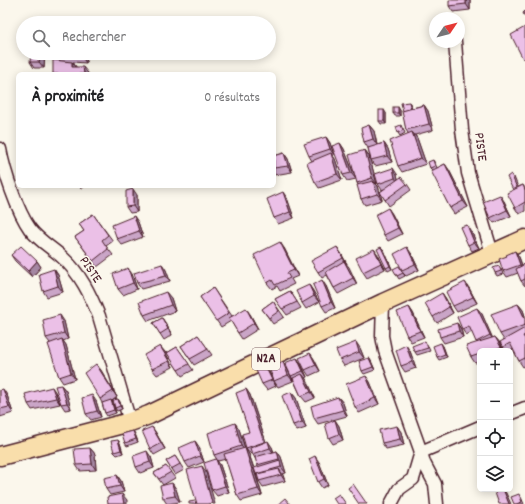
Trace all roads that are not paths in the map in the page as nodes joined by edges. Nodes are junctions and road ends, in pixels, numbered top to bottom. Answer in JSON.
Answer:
{"nodes":[{"id":1,"x":455,"y":48,"type":"edge"},
{"id":2,"x":0,"y":149,"type":"edge"},
{"id":3,"x":525,"y":239,"type":"edge"},
{"id":4,"x":492,"y":254,"type":"junction"},
{"id":5,"x":383,"y":303,"type":"junction"},
{"id":6,"x":525,"y":408,"type":"edge"},
{"id":7,"x":513,"y":413,"type":"edge"},
{"id":8,"x":130,"y":422,"type":"junction"},
{"id":9,"x":477,"y":428,"type":"edge"},
{"id":10,"x":421,"y":452,"type":"junction"},
{"id":11,"x":0,"y":456,"type":"edge"},
{"id":12,"x":391,"y":504,"type":"edge"},
{"id":13,"x":437,"y":504,"type":"edge"}],
"edges":[{"from":1,"to":4,"type":"street","name":"PISTE"},
{"from":2,"to":8,"type":"street","name":"PISTE"},
{"from":3,"to":4,"type":"highway","number":"N2A"},
{"from":4,"to":5,"type":"highway","number":"N2A"},
{"from":5,"to":8,"type":"highway","number":"N2A"},
{"from":5,"to":10,"type":"street"},
{"from":6,"to":7,"type":"street"},
{"from":8,"to":11,"type":"highway","number":"N2A"},
{"from":9,"to":10,"type":"street"},
{"from":10,"to":12,"type":"street"},
{"from":10,"to":13,"type":"street"}]}
